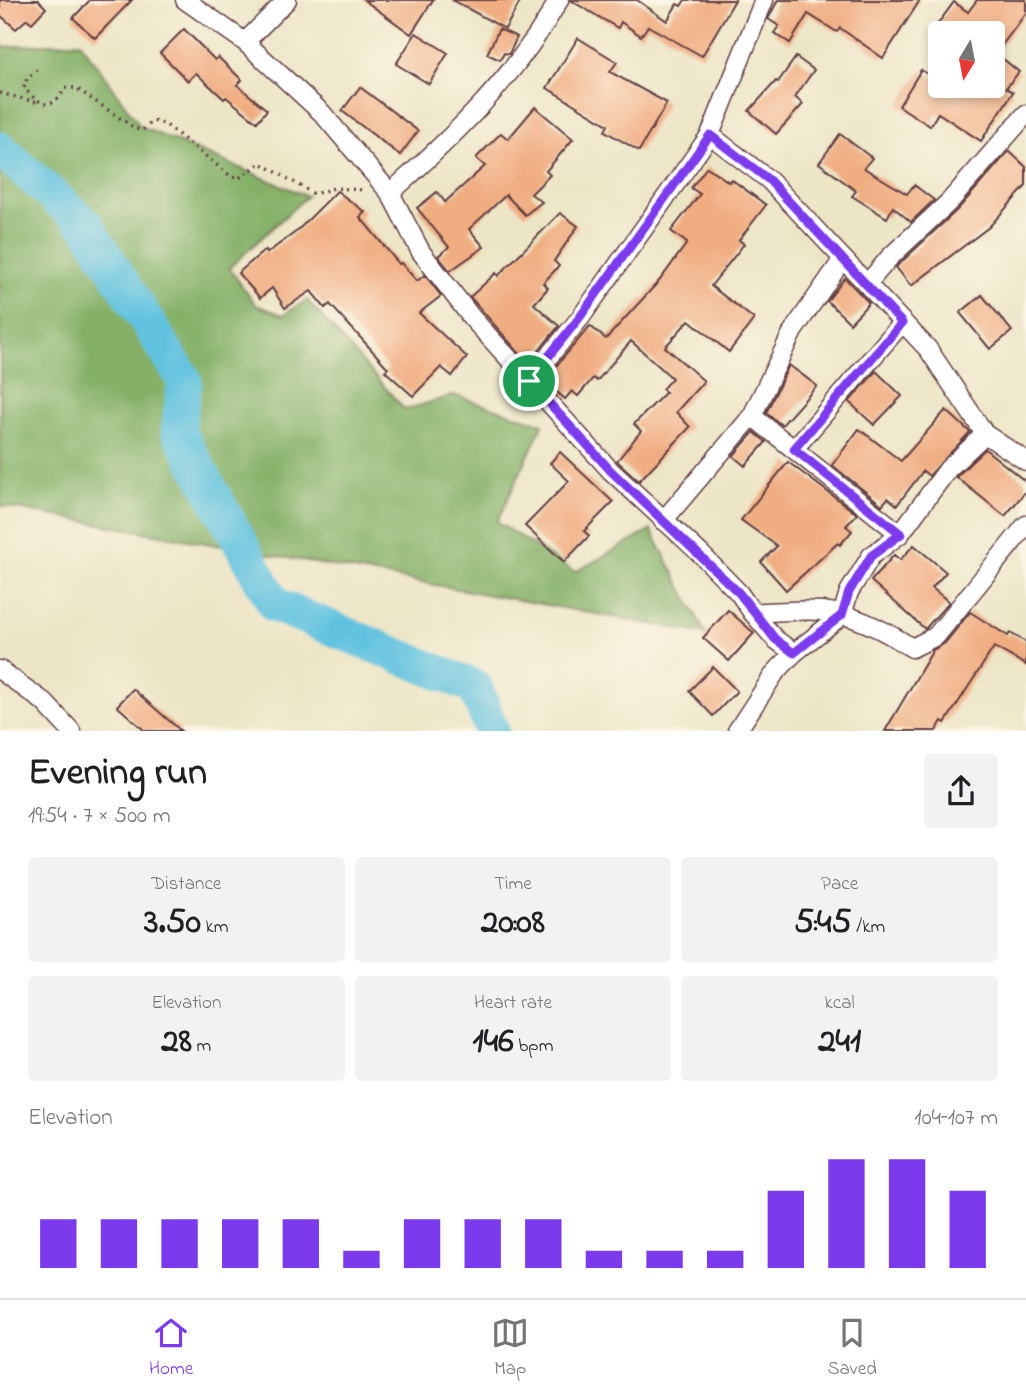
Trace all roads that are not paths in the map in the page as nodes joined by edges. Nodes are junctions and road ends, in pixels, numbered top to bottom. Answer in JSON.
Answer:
{"nodes":[{"id":1,"x":185,"y":0,"type":"edge"},
{"id":2,"x":287,"y":0,"type":"edge"},
{"id":3,"x":559,"y":0,"type":"edge"},
{"id":4,"x":764,"y":0,"type":"edge"},
{"id":5,"x":245,"y":42,"type":"junction"},
{"id":6,"x":1026,"y":114,"type":"edge"},
{"id":7,"x":710,"y":135,"type":"junction"},
{"id":8,"x":390,"y":194,"type":"junction"},
{"id":9,"x":843,"y":260,"type":"junction"},
{"id":10,"x":867,"y":284,"type":"junction"},
{"id":11,"x":902,"y":323,"type":"junction"},
{"id":12,"x":529,"y":381,"type":"junction"},
{"id":13,"x":752,"y":416,"type":"junction"},
{"id":14,"x":985,"y":434,"type":"junction"},
{"id":15,"x":794,"y":449,"type":"junction"},
{"id":16,"x":1026,"y":461,"type":"edge"},
{"id":17,"x":663,"y":521,"type":"junction"},
{"id":18,"x":1026,"y":525,"type":"edge"},
{"id":19,"x":901,"y":534,"type":"junction"},
{"id":20,"x":752,"y":612,"type":"junction"},
{"id":21,"x":842,"y":615,"type":"junction"},
{"id":22,"x":794,"y":653,"type":"junction"},
{"id":23,"x":0,"y":670,"type":"edge"},
{"id":24,"x":71,"y":731,"type":"edge"},
{"id":25,"x":737,"y":731,"type":"edge"}],
"edges":[{"from":1,"to":5,"type":"street"},
{"from":2,"to":5,"type":"street"},
{"from":3,"to":8,"type":"street"},
{"from":4,"to":7,"type":"street"},
{"from":5,"to":8,"type":"street"},
{"from":6,"to":10,"type":"street"},
{"from":7,"to":9,"type":"street"},
{"from":7,"to":12,"type":"street"},
{"from":8,"to":12,"type":"street"},
{"from":9,"to":10,"type":"street"},
{"from":9,"to":13,"type":"street"},
{"from":10,"to":11,"type":"street"},
{"from":11,"to":14,"type":"street"},
{"from":11,"to":15,"type":"street"},
{"from":12,"to":17,"type":"street"},
{"from":13,"to":15,"type":"street"},
{"from":13,"to":17,"type":"street"},
{"from":14,"to":16,"type":"street"},
{"from":14,"to":19,"type":"street"},
{"from":15,"to":19,"type":"street"},
{"from":17,"to":20,"type":"street"},
{"from":18,"to":21,"type":"street"},
{"from":19,"to":21,"type":"street"},
{"from":20,"to":21,"type":"street"},
{"from":20,"to":22,"type":"street"},
{"from":21,"to":22,"type":"street"},
{"from":22,"to":25,"type":"street"},
{"from":23,"to":24,"type":"street"}]}
